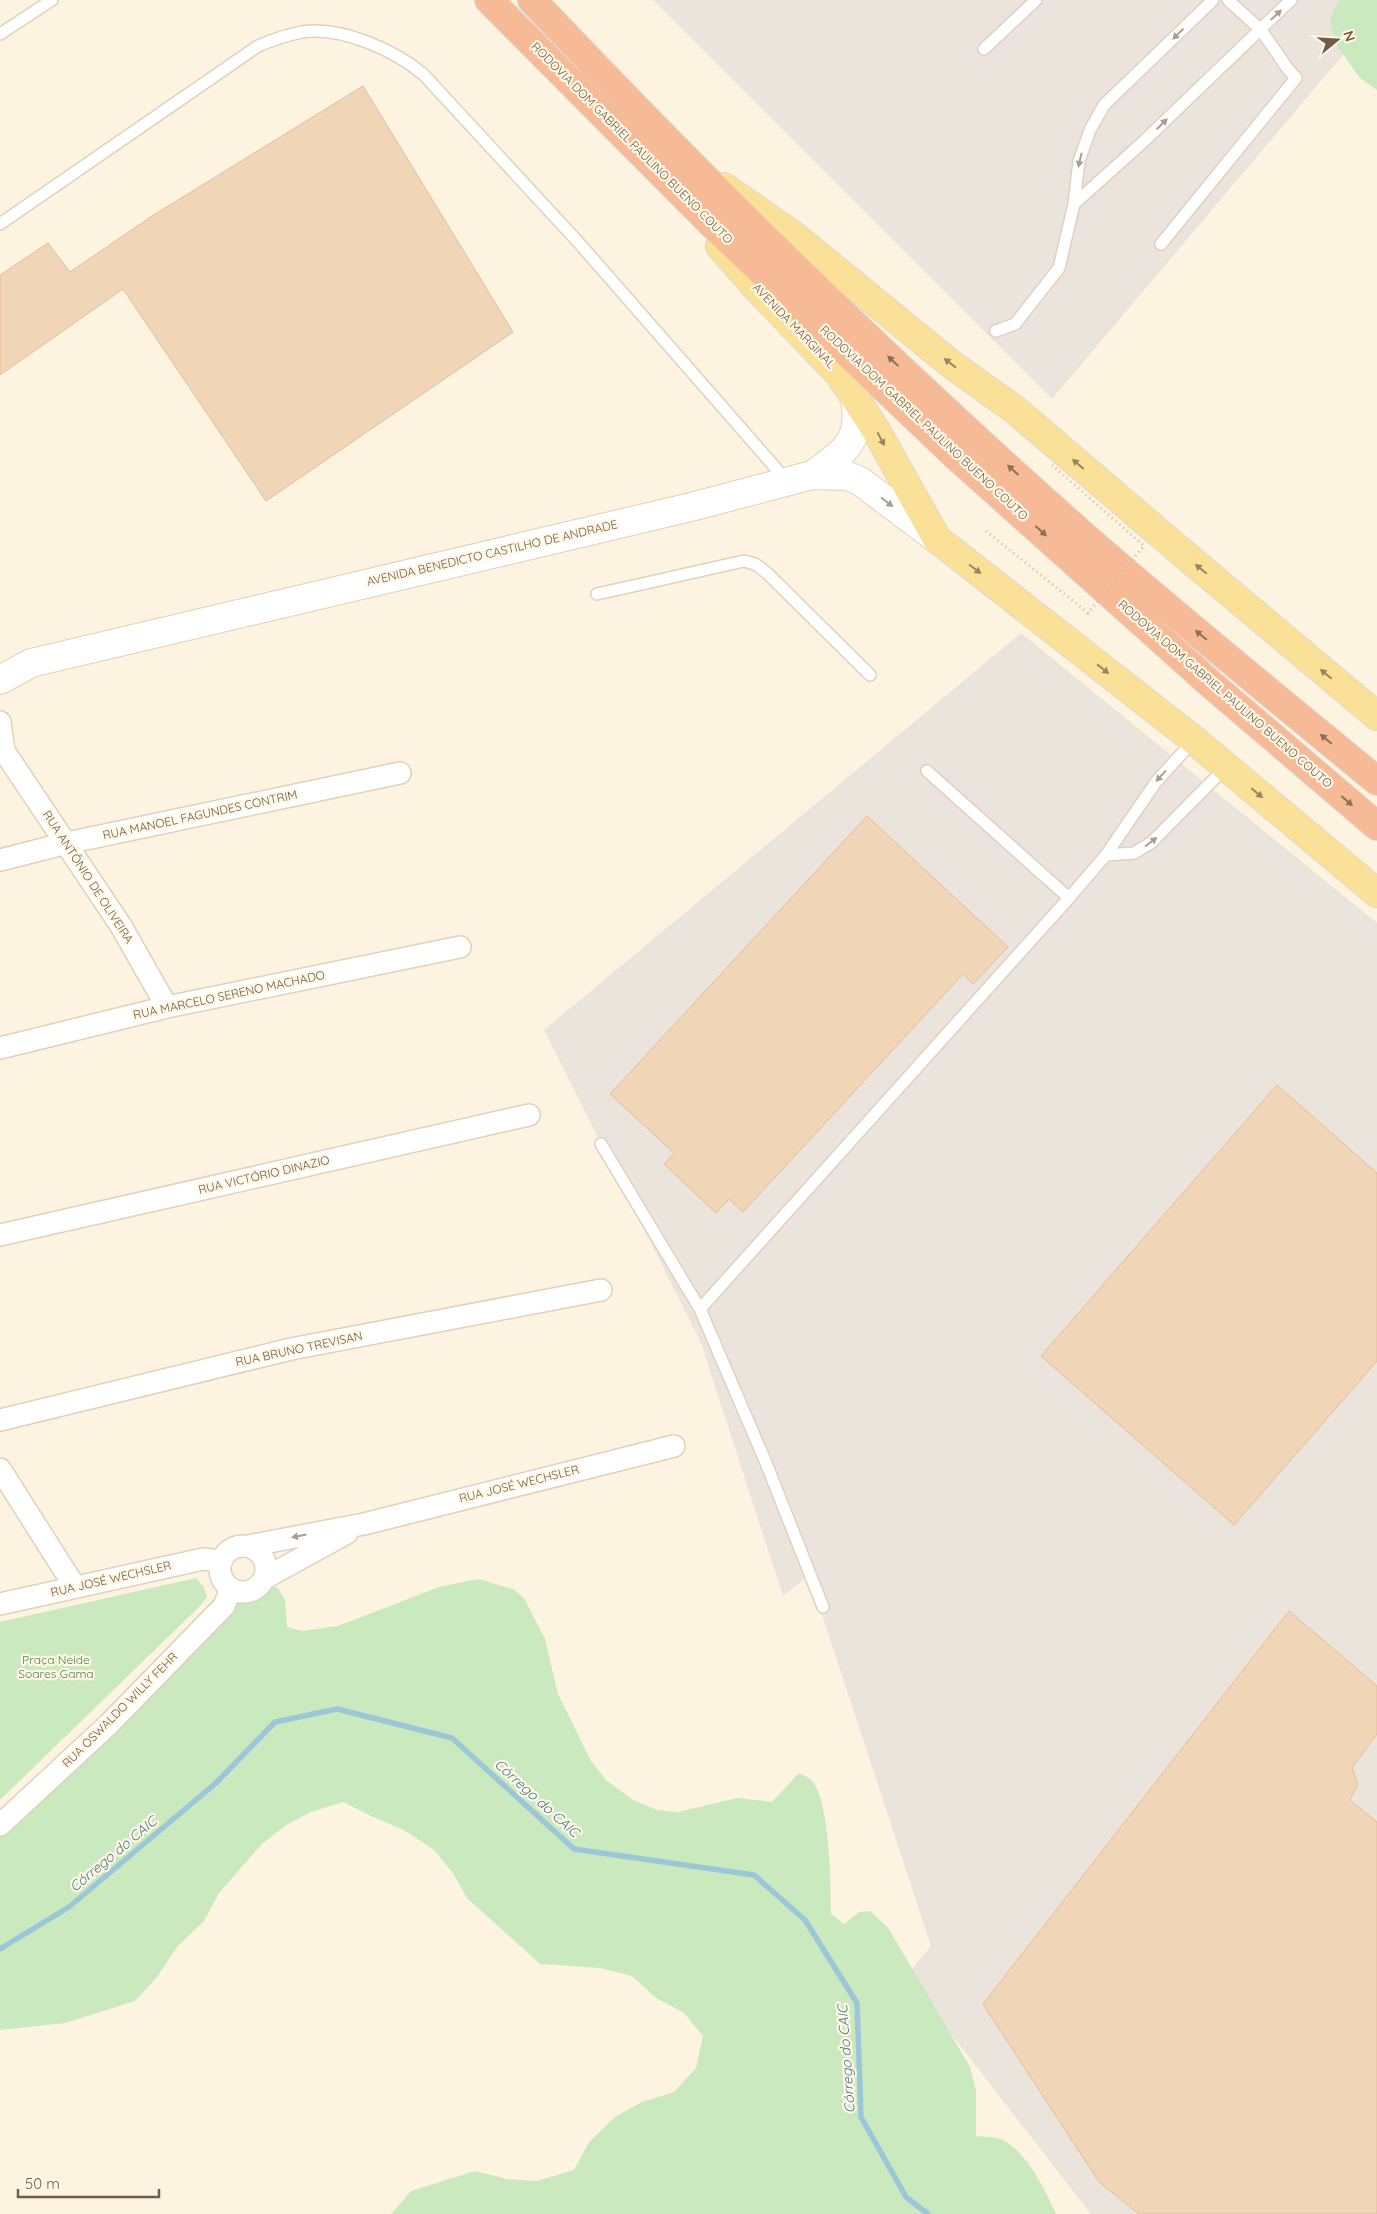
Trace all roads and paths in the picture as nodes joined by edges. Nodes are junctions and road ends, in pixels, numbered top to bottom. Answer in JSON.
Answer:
{"nodes":[{"id":1,"x":52,"y":0,"type":"edge"},
{"id":2,"x":490,"y":0,"type":"edge"},
{"id":3,"x":532,"y":0,"type":"edge"},
{"id":4,"x":1036,"y":0,"type":"edge"},
{"id":5,"x":1213,"y":0,"type":"edge"},
{"id":6,"x":1228,"y":0,"type":"edge"},
{"id":7,"x":1291,"y":0,"type":"edge"},
{"id":8,"x":1261,"y":30,"type":"junction"},
{"id":9,"x":0,"y":34,"type":"edge"},
{"id":10,"x":984,"y":49,"type":"dead end"},
{"id":11,"x":688,"y":162,"type":"junction"},
{"id":12,"x":686,"y":198,"type":"junction"},
{"id":13,"x":1074,"y":204,"type":"junction"},
{"id":14,"x":0,"y":224,"type":"edge"},
{"id":15,"x":1161,"y":244,"type":"dead end"},
{"id":16,"x":996,"y":331,"type":"dead end"},
{"id":17,"x":855,"y":399,"type":"junction"},
{"id":18,"x":1052,"y":465,"type":"dead end"},
{"id":19,"x":799,"y":478,"type":"junction"},
{"id":20,"x":986,"y":531,"type":"dead end"},
{"id":21,"x":937,"y":539,"type":"junction"},
{"id":22,"x":597,"y":594,"type":"dead end"},
{"id":23,"x":0,"y":662,"type":"edge"},
{"id":24,"x":31,"y":662,"type":"junction"},
{"id":25,"x":870,"y":676,"type":"dead end"},
{"id":26,"x":0,"y":680,"type":"edge"},
{"id":27,"x":1377,"y":716,"type":"edge"},
{"id":28,"x":0,"y":722,"type":"edge"},
{"id":29,"x":1194,"y":740,"type":"junction"},
{"id":30,"x":2,"y":748,"type":"edge"},
{"id":31,"x":1226,"y":767,"type":"junction"},
{"id":32,"x":927,"y":771,"type":"dead end"},
{"id":33,"x":400,"y":773,"type":"dead end"},
{"id":34,"x":1377,"y":781,"type":"edge"},
{"id":35,"x":1377,"y":826,"type":"edge"},
{"id":36,"x":68,"y":843,"type":"junction"},
{"id":37,"x":1106,"y":855,"type":"junction"},
{"id":38,"x":0,"y":860,"type":"edge"},
{"id":39,"x":1377,"y":893,"type":"edge"},
{"id":40,"x":1069,"y":898,"type":"junction"},
{"id":41,"x":460,"y":947,"type":"dead end"},
{"id":42,"x":167,"y":1007,"type":"junction"},
{"id":43,"x":0,"y":1048,"type":"edge"},
{"id":44,"x":529,"y":1114,"type":"dead end"},
{"id":45,"x":601,"y":1144,"type":"dead end"},
{"id":46,"x":0,"y":1235,"type":"edge"},
{"id":47,"x":601,"y":1290,"type":"dead end"},
{"id":48,"x":700,"y":1309,"type":"junction"},
{"id":49,"x":0,"y":1420,"type":"edge"},
{"id":50,"x":674,"y":1446,"type":"dead end"},
{"id":51,"x":0,"y":1469,"type":"edge"},
{"id":52,"x":364,"y":1524,"type":"junction"},
{"id":53,"x":248,"y":1546,"type":"junction"},
{"id":54,"x":221,"y":1561,"type":"junction"},
{"id":55,"x":265,"y":1578,"type":"junction"},
{"id":56,"x":75,"y":1587,"type":"junction"},
{"id":57,"x":231,"y":1589,"type":"junction"},
{"id":58,"x":0,"y":1604,"type":"edge"},
{"id":59,"x":823,"y":1607,"type":"dead end"},
{"id":60,"x":0,"y":1825,"type":"edge"}],
"edges":[{"from":1,"to":9,"type":"lane"},
{"from":2,"to":12,"type":"highway","name":"RODOVIA DOM GABRIEL PAULINO BUENO COUTO"},
{"from":3,"to":11,"type":"highway","name":"RODOVIA DOM GABRIEL PAULINO BUENO COUTO"},
{"from":4,"to":10,"type":"lane"},
{"from":5,"to":13,"type":"lane","one_way":true},
{"from":6,"to":8,"type":"lane"},
{"from":8,"to":7,"type":"lane","one_way":true},
{"from":13,"to":8,"type":"lane","one_way":true},
{"from":8,"to":15,"type":"lane"},
{"from":27,"to":11,"type":"main road","one_way":true},
{"from":34,"to":11,"type":"highway","name":"RODOVIA DOM GABRIEL PAULINO BUENO COUTO","one_way":true},
{"from":12,"to":17,"type":"main road","name":"AVENIDA MARGINAL"},
{"from":12,"to":35,"type":"highway","name":"RODOVIA DOM GABRIEL PAULINO BUENO COUTO","one_way":true},
{"from":13,"to":16,"type":"lane"},
{"from":14,"to":19,"type":"lane"},
{"from":17,"to":19,"type":"main road"},
{"from":17,"to":21,"type":"main road","name":"AVENIDA MARGINAL","one_way":true},
{"from":18,"to":20,"type":"path","bridge":true},
{"from":19,"to":21,"type":"main road","name":"AVENIDA BENEDICTO CASTILHO DE ANDRADE","one_way":true},
{"from":19,"to":24,"type":"main road","name":"AVENIDA BENEDICTO CASTILHO DE ANDRADE"},
{"from":21,"to":29,"type":"main road","one_way":true},
{"from":22,"to":25,"type":"lane"},
{"from":23,"to":24,"type":"main road","name":"AVENIDA BENEDICTO CASTILHO DE ANDRADE"},
{"from":24,"to":26,"type":"main road","name":"AVENIDA BENEDICTO CASTILHO DE ANDRADE"},
{"from":28,"to":30,"type":"street","name":"RUA ANTÔNIO DE OLIVEIRA"},
{"from":29,"to":31,"type":"main road"},
{"from":29,"to":37,"type":"lane","one_way":true},
{"from":30,"to":36,"type":"street","name":"RUA ANTÔNIO DE OLIVEIRA"},
{"from":37,"to":31,"type":"lane","one_way":true},
{"from":31,"to":39,"type":"main road","one_way":true},
{"from":32,"to":40,"type":"lane"},
{"from":33,"to":36,"type":"street","name":"RUA MANOEL FAGUNDES CONTRIM"},
{"from":36,"to":38,"type":"street","name":"RUA MANOEL FAGUNDES CONTRIM"},
{"from":36,"to":42,"type":"street","name":"RUA ANTÔNIO DE OLIVEIRA"},
{"from":37,"to":40,"type":"lane"},
{"from":40,"to":48,"type":"lane"},
{"from":41,"to":42,"type":"street","name":"RUA MARCELO SERENO MACHADO"},
{"from":42,"to":43,"type":"street","name":"RUA MARCELO SERENO MACHADO"},
{"from":44,"to":46,"type":"street","name":"RUA VICTÓRIO DINAZIO"},
{"from":45,"to":48,"type":"lane"},
{"from":47,"to":49,"type":"street","name":"RUA BRUNO TREVISAN"},
{"from":48,"to":59,"type":"lane"},
{"from":50,"to":52,"type":"street","name":"RUA JOSÉ WECHSLER"},
{"from":51,"to":56,"type":"street"},
{"from":52,"to":53,"type":"street","name":"RUA JOSÉ WECHSLER","one_way":true},
{"from":52,"to":55,"type":"street","name":"RUA JOSÉ WECHSLER"},
{"from":53,"to":54,"type":"street"},
{"from":53,"to":55,"type":"street"},
{"from":54,"to":56,"type":"street","name":"RUA JOSÉ WECHSLER"},
{"from":54,"to":57,"type":"street"},
{"from":55,"to":57,"type":"street"},
{"from":56,"to":58,"type":"street","name":"RUA JOSÉ WECHSLER"},
{"from":57,"to":60,"type":"street","name":"RUA OSWALDO WILLY FEHR"}]}
